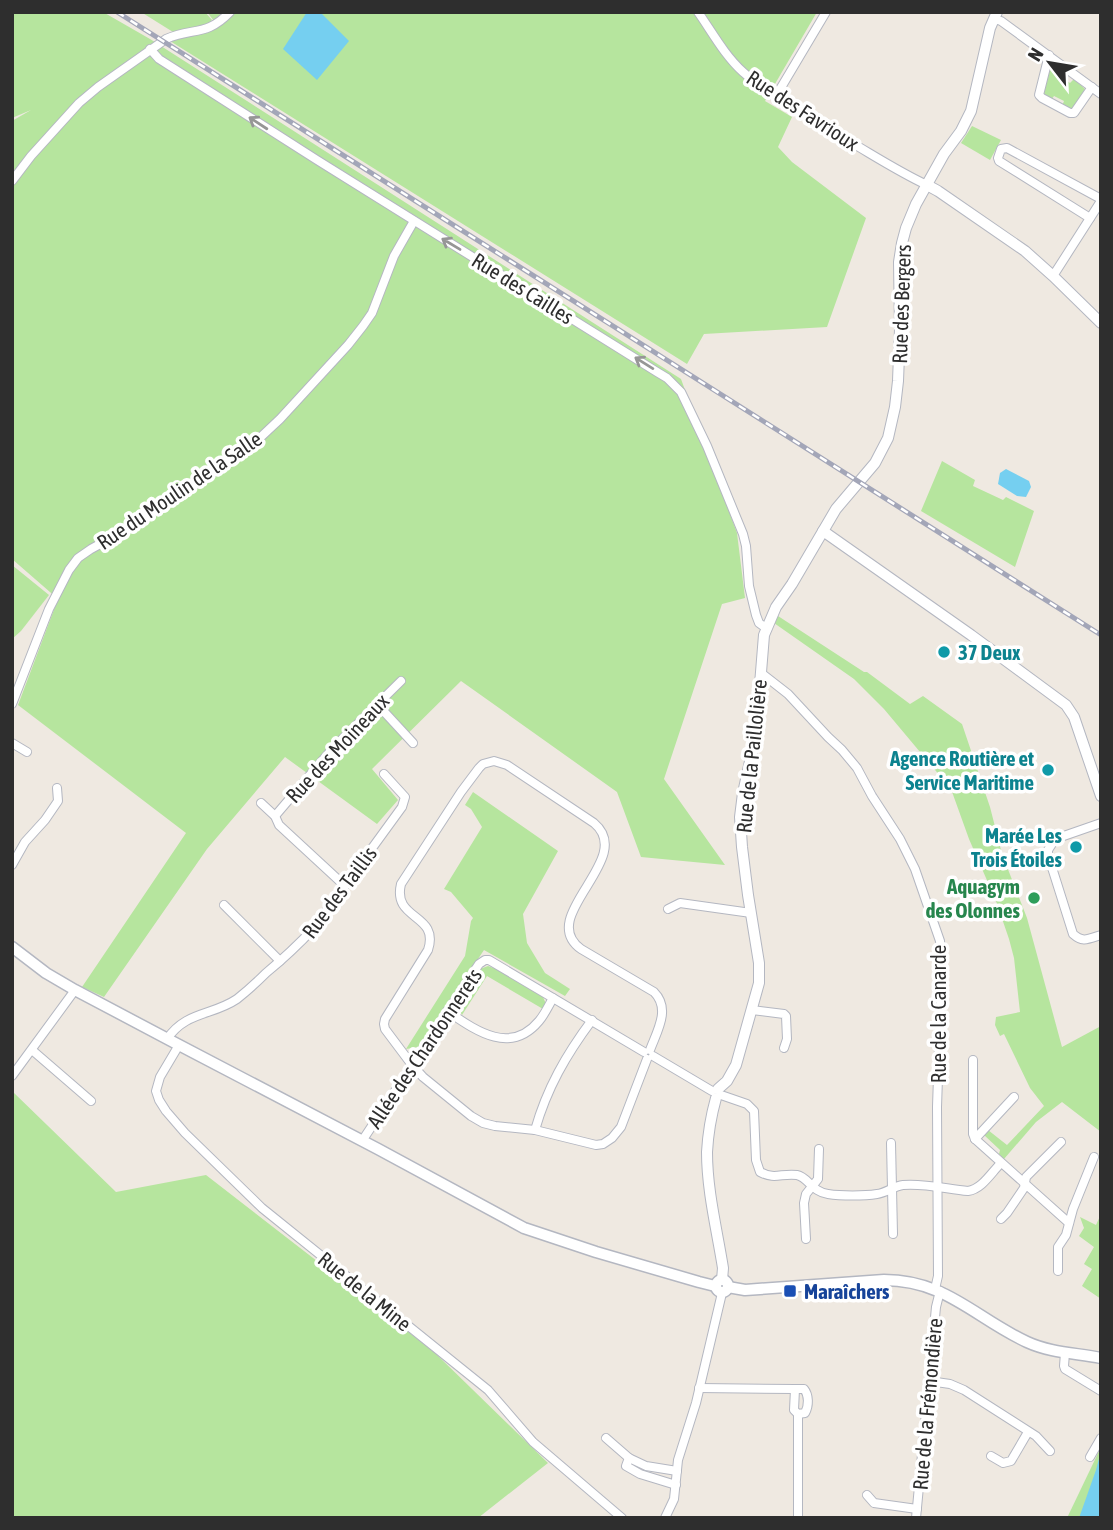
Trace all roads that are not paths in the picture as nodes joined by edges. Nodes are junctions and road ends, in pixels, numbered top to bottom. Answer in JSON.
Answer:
{"nodes":[{"id":1,"x":230,"y":12,"type":"edge"},
{"id":2,"x":698,"y":12,"type":"edge"},
{"id":3,"x":826,"y":12,"type":"edge"},
{"id":4,"x":996,"y":15,"type":"edge"},
{"id":5,"x":150,"y":48,"type":"junction"},
{"id":6,"x":1049,"y":55,"type":"junction"},
{"id":7,"x":1092,"y":87,"type":"junction"},
{"id":8,"x":1101,"y":94,"type":"edge"},
{"id":9,"x":776,"y":96,"type":"junction"},
{"id":10,"x":12,"y":181,"type":"edge"},
{"id":11,"x":927,"y":185,"type":"junction"},
{"id":12,"x":1101,"y":200,"type":"edge"},
{"id":13,"x":1090,"y":218,"type":"junction"},
{"id":14,"x":414,"y":221,"type":"junction"},
{"id":15,"x":1053,"y":276,"type":"junction"},
{"id":16,"x":1101,"y":323,"type":"edge"},
{"id":17,"x":859,"y":481,"type":"joint"},
{"id":18,"x":823,"y":531,"type":"junction"},
{"id":19,"x":766,"y":628,"type":"junction"},
{"id":20,"x":761,"y":673,"type":"junction"},
{"id":21,"x":401,"y":681,"type":"dead end"},
{"id":22,"x":12,"y":704,"type":"edge"},
{"id":23,"x":377,"y":704,"type":"junction"},
{"id":24,"x":12,"y":743,"type":"edge"},
{"id":25,"x":413,"y":744,"type":"dead end"},
{"id":26,"x":27,"y":752,"type":"dead end"},
{"id":27,"x":384,"y":774,"type":"dead end"},
{"id":28,"x":57,"y":788,"type":"dead end"},
{"id":29,"x":1101,"y":796,"type":"edge"},
{"id":30,"x":261,"y":803,"type":"dead end"},
{"id":31,"x":275,"y":816,"type":"junction"},
{"id":32,"x":1101,"y":824,"type":"edge"},
{"id":33,"x":12,"y":865,"type":"edge"},
{"id":34,"x":345,"y":886,"type":"junction"},
{"id":35,"x":224,"y":905,"type":"dead end"},
{"id":36,"x":668,"y":909,"type":"dead end"},
{"id":37,"x":751,"y":914,"type":"junction"},
{"id":38,"x":1101,"y":935,"type":"edge"},
{"id":39,"x":12,"y":947,"type":"edge"},
{"id":40,"x":280,"y":961,"type":"junction"},
{"id":41,"x":75,"y":990,"type":"junction"},
{"id":42,"x":554,"y":998,"type":"junction"},
{"id":43,"x":752,"y":1010,"type":"junction"},
{"id":44,"x":447,"y":1011,"type":"junction"},
{"id":45,"x":592,"y":1020,"type":"junction"},
{"id":46,"x":167,"y":1039,"type":"junction"},
{"id":47,"x":179,"y":1045,"type":"junction"},
{"id":48,"x":784,"y":1048,"type":"dead end"},
{"id":49,"x":32,"y":1050,"type":"junction"},
{"id":50,"x":421,"y":1050,"type":"junction"},
{"id":51,"x":402,"y":1052,"type":"junction"},
{"id":52,"x":649,"y":1054,"type":"junction"},
{"id":53,"x":974,"y":1060,"type":"dead end"},
{"id":54,"x":412,"y":1065,"type":"junction"},
{"id":55,"x":421,"y":1075,"type":"junction"},
{"id":56,"x":12,"y":1076,"type":"edge"},
{"id":57,"x":401,"y":1080,"type":"junction"},
{"id":58,"x":717,"y":1093,"type":"junction"},
{"id":59,"x":1014,"y":1097,"type":"dead end"},
{"id":60,"x":91,"y":1101,"type":"dead end"},
{"id":61,"x":535,"y":1129,"type":"junction"},
{"id":62,"x":975,"y":1139,"type":"junction"},
{"id":63,"x":362,"y":1141,"type":"junction"},
{"id":64,"x":1061,"y":1142,"type":"dead end"},
{"id":65,"x":891,"y":1143,"type":"dead end"},
{"id":66,"x":819,"y":1149,"type":"dead end"},
{"id":67,"x":1094,"y":1157,"type":"dead end"},
{"id":68,"x":1001,"y":1163,"type":"junction"},
{"id":69,"x":1025,"y":1184,"type":"junction"},
{"id":70,"x":811,"y":1186,"type":"junction"},
{"id":71,"x":938,"y":1187,"type":"junction"},
{"id":72,"x":893,"y":1188,"type":"junction"},
{"id":73,"x":1001,"y":1219,"type":"dead end"},
{"id":74,"x":1069,"y":1223,"type":"junction"},
{"id":75,"x":892,"y":1234,"type":"dead end"},
{"id":76,"x":806,"y":1239,"type":"dead end"},
{"id":77,"x":1058,"y":1270,"type":"dead end"},
{"id":78,"x":722,"y":1286,"type":"junction"},
{"id":79,"x":938,"y":1290,"type":"junction"},
{"id":80,"x":1065,"y":1353,"type":"junction"},
{"id":81,"x":1101,"y":1358,"type":"edge"},
{"id":82,"x":929,"y":1381,"type":"junction"},
{"id":83,"x":699,"y":1388,"type":"junction"},
{"id":84,"x":795,"y":1389,"type":"junction"},
{"id":85,"x":1101,"y":1391,"type":"edge"},
{"id":86,"x":798,"y":1414,"type":"junction"},
{"id":87,"x":1028,"y":1432,"type":"junction"},
{"id":88,"x":606,"y":1438,"type":"dead end"},
{"id":89,"x":1101,"y":1438,"type":"edge"},
{"id":90,"x":1050,"y":1451,"type":"dead end"},
{"id":91,"x":991,"y":1456,"type":"dead end"},
{"id":92,"x":1090,"y":1457,"type":"dead end"},
{"id":93,"x":629,"y":1458,"type":"junction"},
{"id":94,"x":677,"y":1471,"type":"junction"},
{"id":95,"x":676,"y":1485,"type":"junction"},
{"id":96,"x":867,"y":1495,"type":"dead end"},
{"id":97,"x":916,"y":1513,"type":"edge"},
{"id":98,"x":622,"y":1518,"type":"edge"},
{"id":99,"x":665,"y":1518,"type":"edge"},
{"id":100,"x":798,"y":1518,"type":"edge"}],
"edges":[{"from":1,"to":5,"type":"street"},
{"from":2,"to":9,"type":"street","name":"Rue des Favrioux"},
{"from":3,"to":9,"type":"street"},
{"from":4,"to":6,"type":"street"},
{"from":4,"to":11,"type":"street","name":"Rue des Bergers"},
{"from":5,"to":10,"type":"street"},
{"from":14,"to":5,"type":"street","name":"Rue des Cailles","one_way":true},
{"from":6,"to":7,"type":"street"},
{"from":6,"to":7,"type":"street"},
{"from":7,"to":8,"type":"street"},
{"from":9,"to":11,"type":"street","name":"Rue des Favrioux"},
{"from":11,"to":15,"type":"street"},
{"from":11,"to":17,"type":"street","name":"Rue des Bergers"},
{"from":12,"to":13,"type":"street"},
{"from":12,"to":13,"type":"street"},
{"from":13,"to":15,"type":"street"},
{"from":19,"to":14,"type":"street","name":"Rue des Cailles","one_way":true},
{"from":14,"to":22,"type":"street","name":"Rue du Moulin de la Salle"},
{"from":15,"to":16,"type":"street"},
{"from":17,"to":18,"type":"street","name":"Rue de la Paillolière"},
{"from":18,"to":19,"type":"street","name":"Rue de la Paillolière"},
{"from":18,"to":29,"type":"street"},
{"from":19,"to":20,"type":"street","name":"Rue de la Paillolière"},
{"from":20,"to":37,"type":"street","name":"Rue de la Paillolière"},
{"from":20,"to":71,"type":"street","name":"Rue de la Canarde"},
{"from":21,"to":23,"type":"street","name":"Rue des Moineaux"},
{"from":23,"to":25,"type":"street"},
{"from":23,"to":31,"type":"street","name":"Rue des Moineaux"},
{"from":24,"to":26,"type":"street"},
{"from":27,"to":34,"type":"street","name":"Rue des Taillis"},
{"from":28,"to":33,"type":"street"},
{"from":30,"to":31,"type":"street"},
{"from":31,"to":34,"type":"street"},
{"from":32,"to":38,"type":"street"},
{"from":34,"to":40,"type":"street","name":"Rue des Taillis"},
{"from":35,"to":40,"type":"street"},
{"from":36,"to":37,"type":"street"},
{"from":37,"to":43,"type":"street","name":"Rue de la Paillolière"},
{"from":39,"to":41,"type":"main road"},
{"from":40,"to":46,"type":"street","name":"Rue des Taillis"},
{"from":41,"to":46,"type":"main road"},
{"from":41,"to":49,"type":"street"},
{"from":42,"to":44,"type":"street"},
{"from":42,"to":44,"type":"street","name":"Allée des Chardonnerets"},
{"from":42,"to":45,"type":"street"},
{"from":43,"to":48,"type":"street"},
{"from":43,"to":58,"type":"street","name":"Rue de la Paillolière"},
{"from":44,"to":50,"type":"street","name":"Allée des Chardonnerets"},
{"from":45,"to":52,"type":"street"},
{"from":45,"to":61,"type":"street"},
{"from":46,"to":47,"type":"main road"},
{"from":47,"to":63,"type":"main road"},
{"from":47,"to":98,"type":"street","name":"Rue de la Mine"},
{"from":49,"to":56,"type":"street"},
{"from":49,"to":60,"type":"street"},
{"from":50,"to":51,"type":"street"},
{"from":50,"to":54,"type":"street","name":"Allée des Chardonnerets"},
{"from":51,"to":52,"type":"street"},
{"from":51,"to":54,"type":"street"},
{"from":52,"to":58,"type":"street"},
{"from":52,"to":61,"type":"street"},
{"from":53,"to":62,"type":"street"},
{"from":54,"to":55,"type":"street"},
{"from":54,"to":57,"type":"street","name":"Allée des Chardonnerets"},
{"from":55,"to":57,"type":"street"},
{"from":55,"to":61,"type":"street"},
{"from":57,"to":63,"type":"street","name":"Allée des Chardonnerets"},
{"from":58,"to":70,"type":"street"},
{"from":58,"to":78,"type":"street","name":"Rue de la Paillolière"},
{"from":59,"to":62,"type":"street"},
{"from":62,"to":68,"type":"street"},
{"from":63,"to":78,"type":"main road"},
{"from":64,"to":69,"type":"street"},
{"from":65,"to":72,"type":"street"},
{"from":66,"to":70,"type":"street"},
{"from":67,"to":74,"type":"street"},
{"from":68,"to":69,"type":"street"},
{"from":68,"to":71,"type":"street"},
{"from":69,"to":73,"type":"street"},
{"from":69,"to":74,"type":"street"},
{"from":70,"to":72,"type":"street"},
{"from":70,"to":76,"type":"street"},
{"from":71,"to":72,"type":"street"},
{"from":71,"to":79,"type":"street","name":"Rue de la Canarde"},
{"from":72,"to":75,"type":"street"},
{"from":74,"to":77,"type":"street"},
{"from":78,"to":79,"type":"main road"},
{"from":78,"to":83,"type":"street"},
{"from":79,"to":80,"type":"main road"},
{"from":79,"to":82,"type":"street","name":"Rue de la Frémondière"},
{"from":80,"to":81,"type":"main road"},
{"from":80,"to":85,"type":"street"},
{"from":82,"to":87,"type":"street"},
{"from":82,"to":97,"type":"street","name":"Rue de la Frémondière"},
{"from":83,"to":84,"type":"street"},
{"from":83,"to":94,"type":"street"},
{"from":84,"to":86,"type":"street"},
{"from":84,"to":86,"type":"street"},
{"from":86,"to":100,"type":"street"},
{"from":87,"to":90,"type":"street"},
{"from":87,"to":91,"type":"street"},
{"from":88,"to":93,"type":"street"},
{"from":89,"to":92,"type":"street"},
{"from":93,"to":94,"type":"street"},
{"from":93,"to":95,"type":"street"},
{"from":94,"to":95,"type":"street"},
{"from":95,"to":99,"type":"street"},
{"from":96,"to":97,"type":"street"}]}
